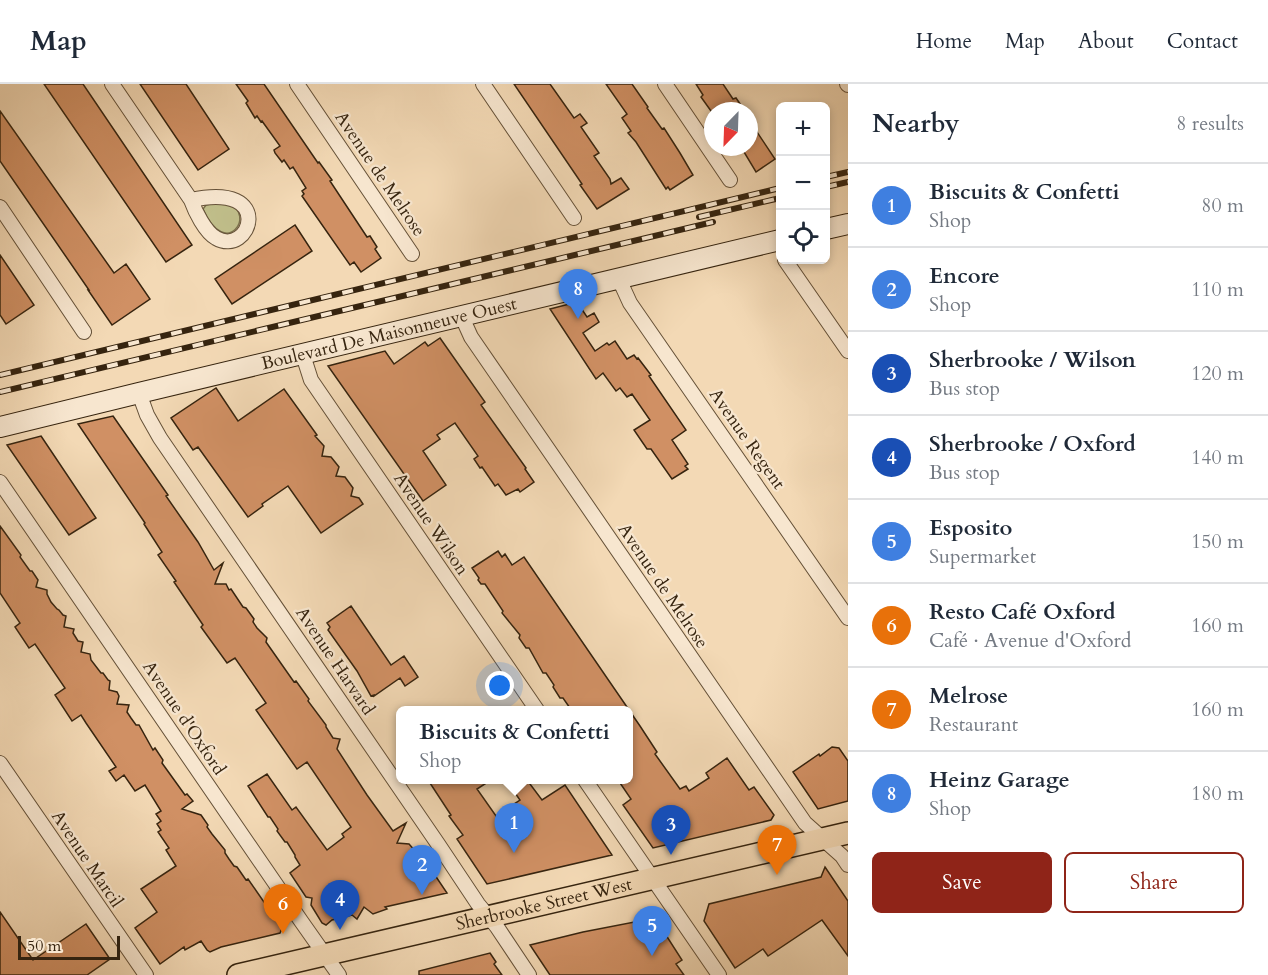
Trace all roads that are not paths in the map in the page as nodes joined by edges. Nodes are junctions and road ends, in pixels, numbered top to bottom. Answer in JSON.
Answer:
{"nodes":[{"id":1,"x":112,"y":84,"type":"edge"},
{"id":2,"x":297,"y":84,"type":"edge"},
{"id":3,"x":483,"y":84,"type":"edge"},
{"id":4,"x":665,"y":84,"type":"edge"},
{"id":5,"x":730,"y":180,"type":"dead end"},
{"id":6,"x":190,"y":200,"type":"dead end"},
{"id":7,"x":0,"y":207,"type":"edge"},
{"id":8,"x":574,"y":218,"type":"dead end"},
{"id":9,"x":848,"y":224,"type":"edge"},
{"id":10,"x":830,"y":229,"type":"edge"},
{"id":11,"x":776,"y":245,"type":"edge"},
{"id":12,"x":412,"y":254,"type":"dead end"},
{"id":13,"x":788,"y":264,"type":"edge"},
{"id":14,"x":619,"y":279,"type":"junction"},
{"id":15,"x":462,"y":317,"type":"junction"},
{"id":16,"x":84,"y":332,"type":"dead end"},
{"id":17,"x":848,"y":351,"type":"edge"},
{"id":18,"x":303,"y":355,"type":"junction"},
{"id":19,"x":140,"y":393,"type":"junction"},
{"id":20,"x":0,"y":427,"type":"edge"},
{"id":21,"x":0,"y":482,"type":"edge"},
{"id":22,"x":848,"y":618,"type":"edge"},
{"id":23,"x":534,"y":706,"type":"edge"},
{"id":24,"x":0,"y":763,"type":"edge"},
{"id":25,"x":396,"y":783,"type":"edge"},
{"id":26,"x":397,"y":784,"type":"edge"},
{"id":27,"x":588,"y":784,"type":"edge"},
{"id":28,"x":848,"y":833,"type":"edge"},
{"id":29,"x":823,"y":838,"type":"junction"},
{"id":30,"x":848,"y":865,"type":"edge"},
{"id":31,"x":652,"y":879,"type":"junction"},
{"id":32,"x":488,"y":917,"type":"junction"},
{"id":33,"x":324,"y":955,"type":"junction"},
{"id":34,"x":146,"y":975,"type":"edge"},
{"id":35,"x":238,"y":975,"type":"edge"},
{"id":36,"x":339,"y":975,"type":"edge"},
{"id":37,"x":529,"y":975,"type":"edge"},
{"id":38,"x":719,"y":975,"type":"edge"}],
"edges":[{"from":1,"to":6,"type":"street"},
{"from":2,"to":12,"type":"street","name":"Avenue de Melrose"},
{"from":3,"to":8,"type":"street"},
{"from":4,"to":5,"type":"street"},
{"from":7,"to":16,"type":"street"},
{"from":9,"to":10,"type":"street"},
{"from":11,"to":14,"type":"street","name":"Boulevard De Maisonneuve Ouest"},
{"from":13,"to":17,"type":"street"},
{"from":14,"to":15,"type":"street","name":"Boulevard De Maisonneuve Ouest"},
{"from":14,"to":22,"type":"street","name":"Avenue Regent"},
{"from":15,"to":18,"type":"street","name":"Boulevard De Maisonneuve Ouest"},
{"from":15,"to":29,"type":"street","name":"Avenue de Melrose"},
{"from":18,"to":19,"type":"street","name":"Boulevard De Maisonneuve Ouest"},
{"from":18,"to":23,"type":"street","name":"Avenue Wilson"},
{"from":19,"to":20,"type":"street","name":"Boulevard De Maisonneuve Ouest"},
{"from":19,"to":25,"type":"street","name":"Avenue Harvard"},
{"from":21,"to":33,"type":"street","name":"Avenue d'Oxford"},
{"from":24,"to":34,"type":"street","name":"Avenue Marcil"},
{"from":26,"to":32,"type":"street","name":"Avenue Harvard"},
{"from":27,"to":31,"type":"street"},
{"from":28,"to":29,"type":"main road","name":"Sherbrooke Street West"},
{"from":29,"to":30,"type":"street","name":"Avenue de Melrose"},
{"from":29,"to":31,"type":"main road","name":"Sherbrooke Street West"},
{"from":31,"to":32,"type":"main road","name":"Sherbrooke Street West"},
{"from":31,"to":38,"type":"street"},
{"from":32,"to":33,"type":"main road","name":"Sherbrooke Street West"},
{"from":32,"to":37,"type":"street","name":"Avenue Harvard"},
{"from":33,"to":35,"type":"main road","name":"Sherbrooke Street West"},
{"from":33,"to":36,"type":"street","name":"Avenue d'Oxford"}]}
